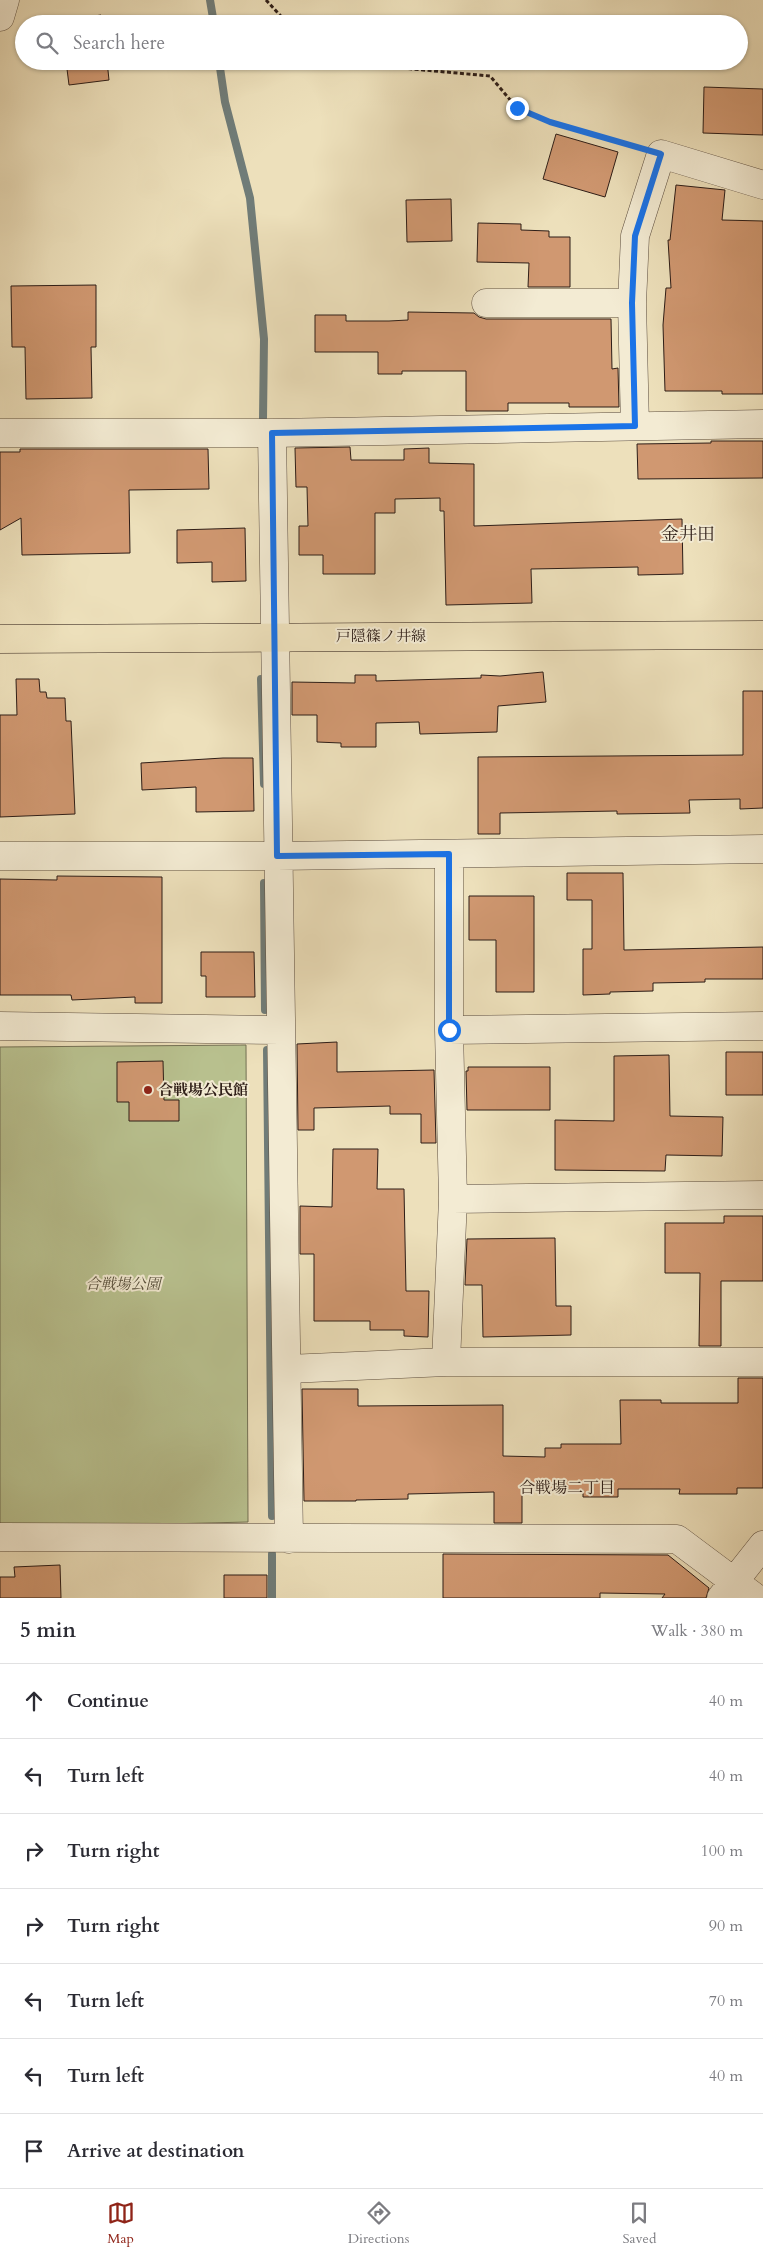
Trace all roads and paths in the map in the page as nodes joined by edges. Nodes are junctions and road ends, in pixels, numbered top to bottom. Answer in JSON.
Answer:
{"nodes":[{"id":1,"x":5,"y":0,"type":"edge"},
{"id":2,"x":266,"y":0,"type":"edge"},
{"id":3,"x":280,"y":15,"type":"edge"},
{"id":4,"x":0,"y":17,"type":"edge"},
{"id":5,"x":424,"y":70,"type":"edge"},
{"id":6,"x":661,"y":154,"type":"junction"},
{"id":7,"x":763,"y":186,"type":"edge"},
{"id":8,"x":486,"y":303,"type":"dead end"},
{"id":9,"x":632,"y":303,"type":"junction"},
{"id":10,"x":763,"y":424,"type":"edge"},
{"id":11,"x":635,"y":426,"type":"junction"},
{"id":12,"x":0,"y":433,"type":"edge"},
{"id":13,"x":272,"y":433,"type":"junction"},
{"id":14,"x":763,"y":635,"type":"edge"},
{"id":15,"x":274,"y":636,"type":"junction"},
{"id":16,"x":0,"y":638,"type":"edge"},
{"id":17,"x":763,"y":849,"type":"edge"},
{"id":18,"x":449,"y":854,"type":"junction"},
{"id":19,"x":0,"y":856,"type":"edge"},
{"id":20,"x":277,"y":856,"type":"junction"},
{"id":21,"x":0,"y":1026,"type":"edge"},
{"id":22,"x":763,"y":1026,"type":"edge"},
{"id":23,"x":280,"y":1030,"type":"junction"},
{"id":24,"x":449,"y":1030,"type":"junction"},
{"id":25,"x":763,"y":1195,"type":"edge"},
{"id":26,"x":453,"y":1198,"type":"junction"},
{"id":27,"x":446,"y":1362,"type":"junction"},
{"id":28,"x":763,"y":1362,"type":"edge"},
{"id":29,"x":288,"y":1370,"type":"junction"},
{"id":30,"x":0,"y":1536,"type":"edge"},
{"id":31,"x":289,"y":1539,"type":"junction"},
{"id":32,"x":763,"y":1545,"type":"edge"},
{"id":33,"x":728,"y":1589,"type":"edge"},
{"id":34,"x":756,"y":1598,"type":"edge"}],
"edges":[{"from":1,"to":4,"type":"street"},
{"from":2,"to":3,"type":"path"},
{"from":5,"to":6,"type":"path"},
{"from":6,"to":7,"type":"street"},
{"from":6,"to":9,"type":"street"},
{"from":8,"to":9,"type":"street"},
{"from":9,"to":11,"type":"street"},
{"from":10,"to":11,"type":"street"},
{"from":11,"to":13,"type":"street"},
{"from":12,"to":13,"type":"street"},
{"from":13,"to":15,"type":"street"},
{"from":14,"to":15,"type":"main road","name":"戸隠篠ノ井線"},
{"from":15,"to":16,"type":"main road","name":"戸隠篠ノ井線"},
{"from":15,"to":20,"type":"street"},
{"from":17,"to":18,"type":"street"},
{"from":18,"to":20,"type":"street"},
{"from":18,"to":24,"type":"street"},
{"from":19,"to":20,"type":"street"},
{"from":20,"to":23,"type":"street"},
{"from":21,"to":23,"type":"street"},
{"from":22,"to":24,"type":"street"},
{"from":23,"to":29,"type":"street"},
{"from":24,"to":26,"type":"street"},
{"from":25,"to":26,"type":"street"},
{"from":26,"to":27,"type":"street"},
{"from":27,"to":28,"type":"street"},
{"from":27,"to":29,"type":"street"},
{"from":29,"to":31,"type":"street"},
{"from":30,"to":31,"type":"street"},
{"from":31,"to":33,"type":"street"},
{"from":32,"to":33,"type":"street"},
{"from":33,"to":34,"type":"street"}]}
